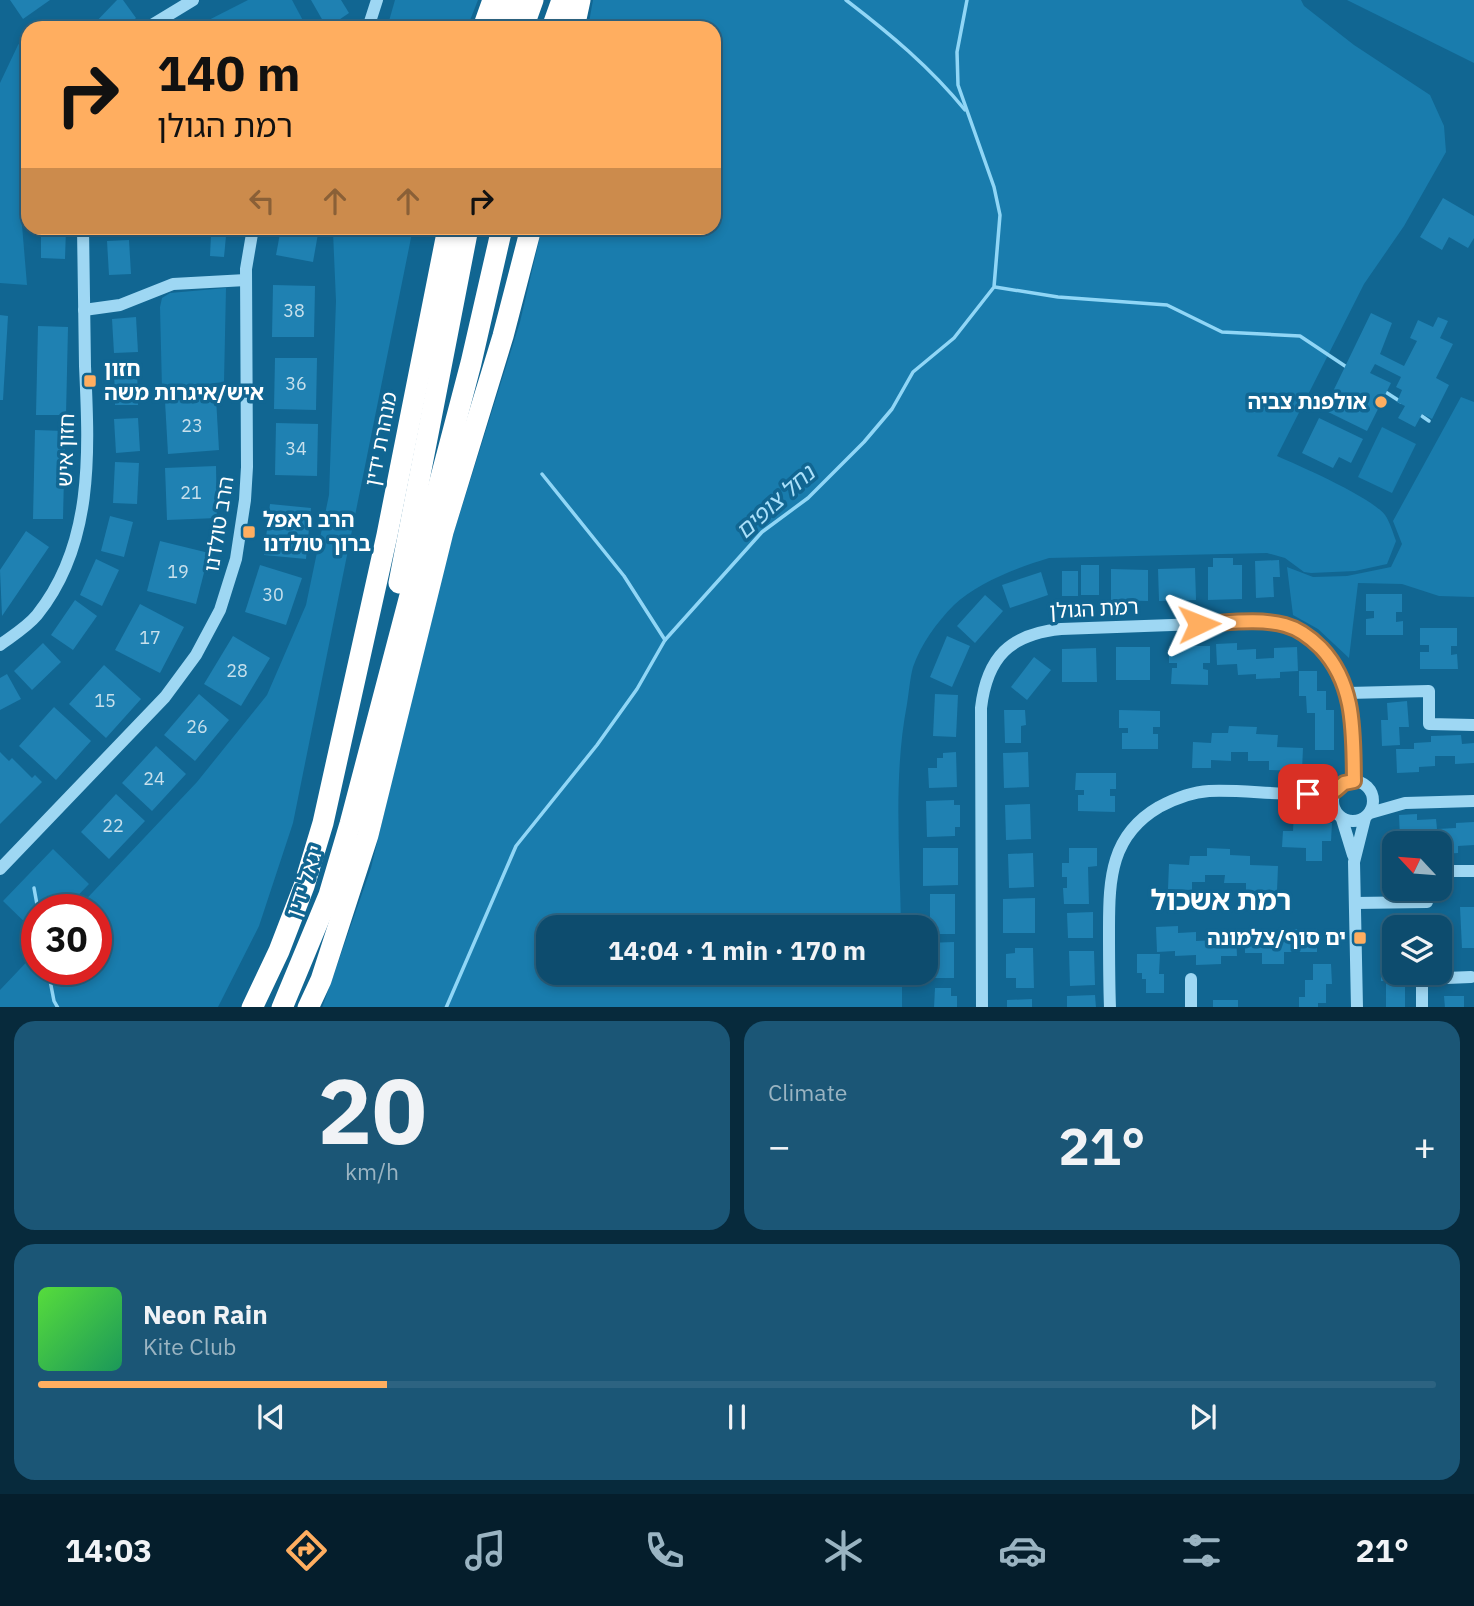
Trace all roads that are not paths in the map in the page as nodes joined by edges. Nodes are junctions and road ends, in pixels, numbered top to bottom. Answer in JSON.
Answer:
{"nodes":[{"id":1,"x":192,"y":0,"type":"edge"},
{"id":2,"x":377,"y":0,"type":"edge"},
{"id":3,"x":493,"y":0,"type":"edge"},
{"id":4,"x":512,"y":0,"type":"edge"},
{"id":5,"x":533,"y":0,"type":"edge"},
{"id":6,"x":562,"y":0,"type":"edge"},
{"id":7,"x":580,"y":0,"type":"edge"},
{"id":8,"x":158,"y":21,"type":"edge"},
{"id":9,"x":370,"y":21,"type":"edge"},
{"id":10,"x":486,"y":21,"type":"edge"},
{"id":11,"x":504,"y":21,"type":"edge"},
{"id":12,"x":526,"y":21,"type":"edge"},
{"id":13,"x":554,"y":21,"type":"edge"},
{"id":14,"x":576,"y":21,"type":"edge"},
{"id":15,"x":83,"y":235,"type":"edge"},
{"id":16,"x":251,"y":235,"type":"edge"},
{"id":17,"x":434,"y":235,"type":"edge"},
{"id":18,"x":447,"y":235,"type":"edge"},
{"id":19,"x":467,"y":235,"type":"edge"},
{"id":20,"x":500,"y":235,"type":"edge"},
{"id":21,"x":529,"y":235,"type":"edge"},
{"id":22,"x":246,"y":280,"type":"junction"},
{"id":23,"x":84,"y":310,"type":"junction"},
{"id":24,"x":0,"y":645,"type":"edge"},
{"id":25,"x":1348,"y":693,"type":"junction"},
{"id":26,"x":1474,"y":724,"type":"edge"},
{"id":27,"x":364,"y":767,"type":"junction"},
{"id":28,"x":1354,"y":781,"type":"junction"},
{"id":29,"x":1336,"y":790,"type":"junction"},
{"id":30,"x":1371,"y":792,"type":"junction"},
{"id":31,"x":1308,"y":794,"type":"junction"},
{"id":32,"x":1474,"y":801,"type":"edge"},
{"id":33,"x":1405,"y":803,"type":"junction"},
{"id":34,"x":1333,"y":805,"type":"junction"},
{"id":35,"x":1368,"y":815,"type":"junction"},
{"id":36,"x":1342,"y":819,"type":"junction"},
{"id":37,"x":323,"y":823,"type":"junction"},
{"id":38,"x":1354,"y":862,"type":"junction"},
{"id":39,"x":0,"y":869,"type":"edge"},
{"id":40,"x":1474,"y":871,"type":"edge"},
{"id":41,"x":1452,"y":872,"type":"edge"},
{"id":42,"x":1427,"y":901,"type":"edge"},
{"id":43,"x":1355,"y":903,"type":"junction"},
{"id":44,"x":1471,"y":977,"type":"dead end"},
{"id":45,"x":1191,"y":979,"type":"dead end"},
{"id":46,"x":252,"y":1007,"type":"edge"},
{"id":47,"x":282,"y":1007,"type":"edge"},
{"id":48,"x":308,"y":1007,"type":"edge"},
{"id":49,"x":982,"y":1007,"type":"edge"},
{"id":50,"x":1110,"y":1007,"type":"edge"},
{"id":51,"x":1191,"y":1007,"type":"edge"},
{"id":52,"x":1357,"y":1007,"type":"edge"},
{"id":53,"x":1422,"y":1007,"type":"edge"}],
"edges":[{"from":1,"to":8,"type":"street"},
{"from":2,"to":9,"type":"street"},
{"from":3,"to":10,"type":"highway"},
{"from":4,"to":11,"type":"highway"},
{"from":5,"to":12,"type":"highway"},
{"from":6,"to":13,"type":"highway"},
{"from":7,"to":14,"type":"highway"},
{"from":15,"to":23,"type":"street","name":"חזון איש"},
{"from":16,"to":22,"type":"street","name":"הרב טולדנו"},
{"from":17,"to":37,"type":"highway"},
{"from":18,"to":37,"type":"highway","name":"מנהרת ידין"},
{"from":19,"to":27,"type":"highway"},
{"from":20,"to":27,"type":"highway"},
{"from":21,"to":48,"type":"highway"},
{"from":22,"to":23,"type":"street"},
{"from":22,"to":39,"type":"street","name":"הרב טולדנו"},
{"from":23,"to":24,"type":"street","name":"חזון איש"},
{"from":25,"to":26,"type":"street"},
{"from":25,"to":28,"type":"street","name":"רמת הגולן"},
{"from":25,"to":49,"type":"street","name":"רמת הגולן"},
{"from":27,"to":47,"type":"highway","name":"יגאל ידין"},
{"from":28,"to":29,"type":"street"},
{"from":28,"to":30,"type":"street"},
{"from":29,"to":31,"type":"street"},
{"from":29,"to":34,"type":"street"},
{"from":30,"to":33,"type":"street"},
{"from":30,"to":35,"type":"street"},
{"from":31,"to":34,"type":"street"},
{"from":31,"to":50,"type":"street"},
{"from":32,"to":33,"type":"street"},
{"from":33,"to":35,"type":"street"},
{"from":34,"to":36,"type":"street"},
{"from":35,"to":36,"type":"street"},
{"from":35,"to":38,"type":"street"},
{"from":36,"to":38,"type":"street"},
{"from":37,"to":46,"type":"highway","name":"יגאל ידין"},
{"from":38,"to":43,"type":"street"},
{"from":40,"to":41,"type":"street"},
{"from":42,"to":43,"type":"street"},
{"from":43,"to":52,"type":"street"},
{"from":44,"to":53,"type":"street"},
{"from":45,"to":51,"type":"street"}]}
